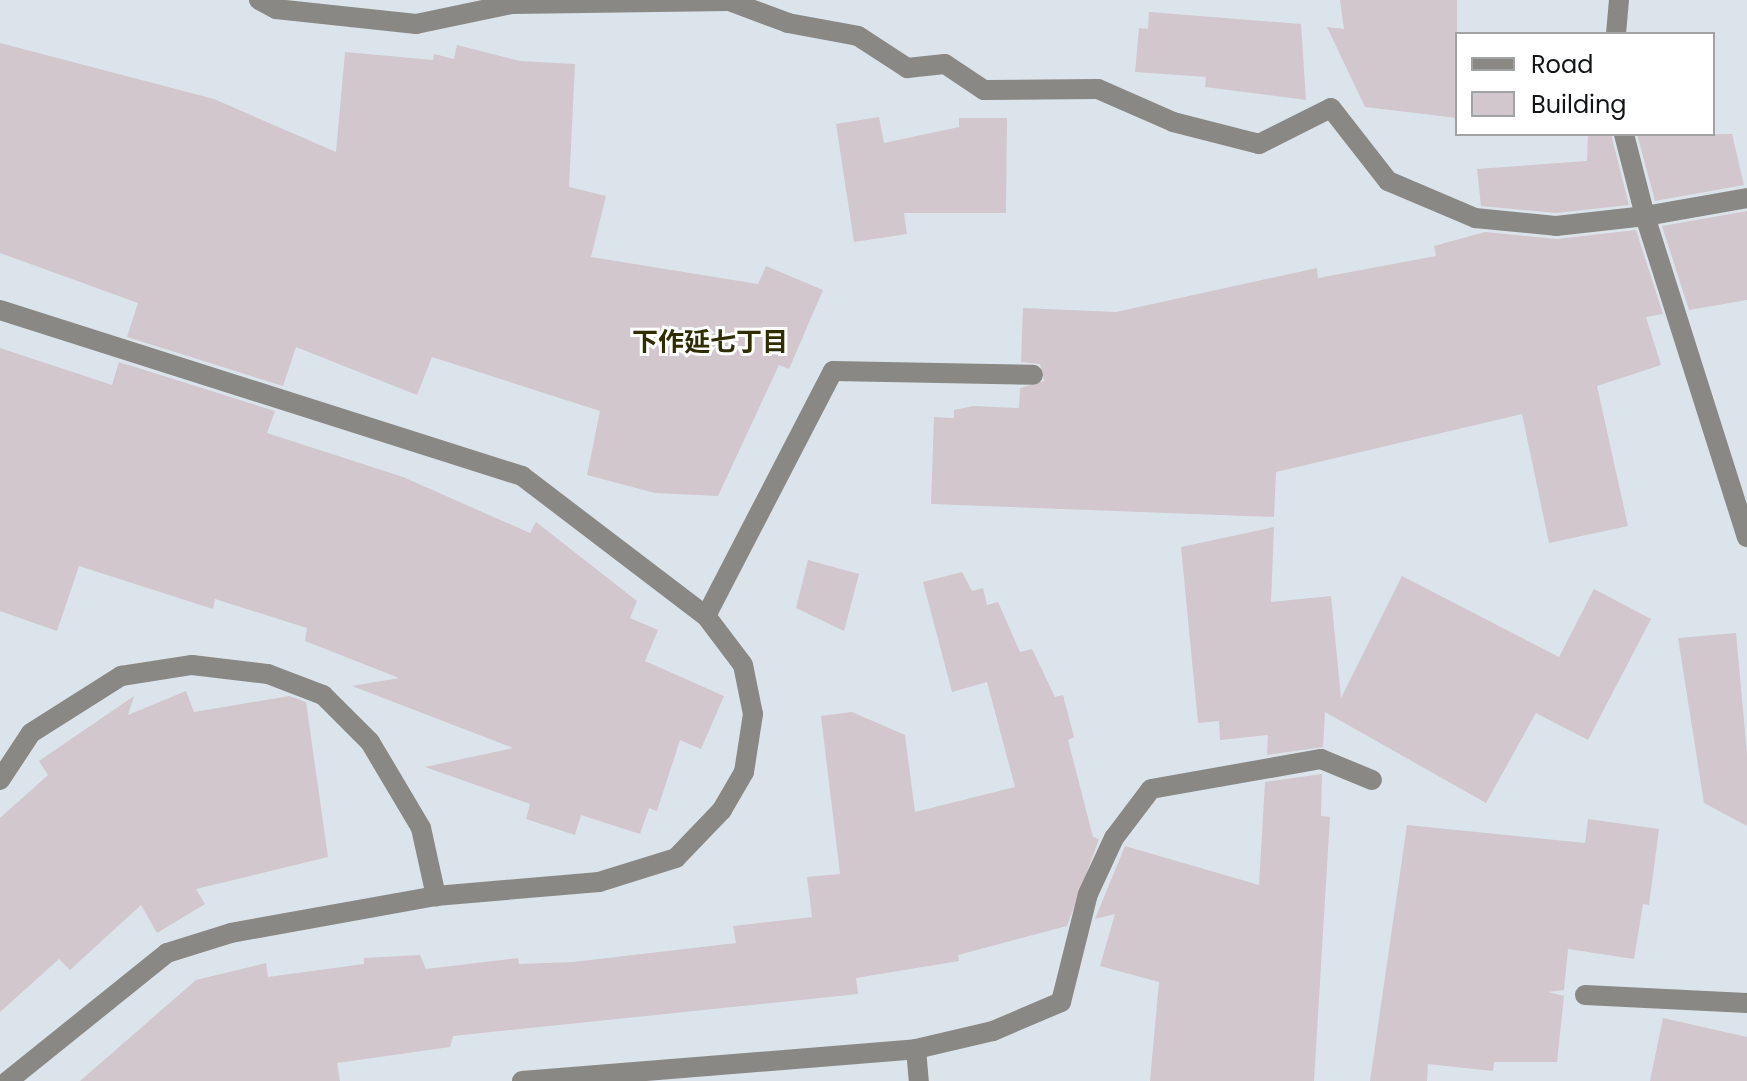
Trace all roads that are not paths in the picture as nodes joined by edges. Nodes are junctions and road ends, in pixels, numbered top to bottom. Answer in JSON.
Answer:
{"nodes":[{"id":1,"x":259,"y":0,"type":"edge"},
{"id":2,"x":1619,"y":0,"type":"edge"},
{"id":3,"x":1616,"y":32,"type":"edge"},
{"id":4,"x":1625,"y":136,"type":"edge"},
{"id":5,"x":1747,"y":198,"type":"edge"},
{"id":6,"x":1645,"y":216,"type":"junction"},
{"id":7,"x":0,"y":310,"type":"edge"},
{"id":8,"x":1033,"y":375,"type":"dead end"},
{"id":9,"x":1747,"y":537,"type":"edge"},
{"id":10,"x":706,"y":616,"type":"junction"},
{"id":11,"x":0,"y":780,"type":"edge"},
{"id":12,"x":1372,"y":780,"type":"dead end"},
{"id":13,"x":436,"y":896,"type":"junction"},
{"id":14,"x":1585,"y":995,"type":"dead end"},
{"id":15,"x":1747,"y":1003,"type":"edge"},
{"id":16,"x":916,"y":1049,"type":"junction"},
{"id":17,"x":8,"y":1081,"type":"edge"},
{"id":18,"x":522,"y":1081,"type":"edge"},
{"id":19,"x":919,"y":1081,"type":"edge"}],
"edges":[{"from":1,"to":6,"type":"street"},
{"from":2,"to":3,"type":"street"},
{"from":4,"to":6,"type":"street"},
{"from":5,"to":6,"type":"street"},
{"from":6,"to":9,"type":"street"},
{"from":7,"to":10,"type":"street"},
{"from":8,"to":10,"type":"street"},
{"from":10,"to":13,"type":"street"},
{"from":11,"to":13,"type":"street"},
{"from":12,"to":16,"type":"street"},
{"from":13,"to":17,"type":"street"},
{"from":14,"to":15,"type":"street"},
{"from":16,"to":18,"type":"street"},
{"from":16,"to":19,"type":"street"}]}
